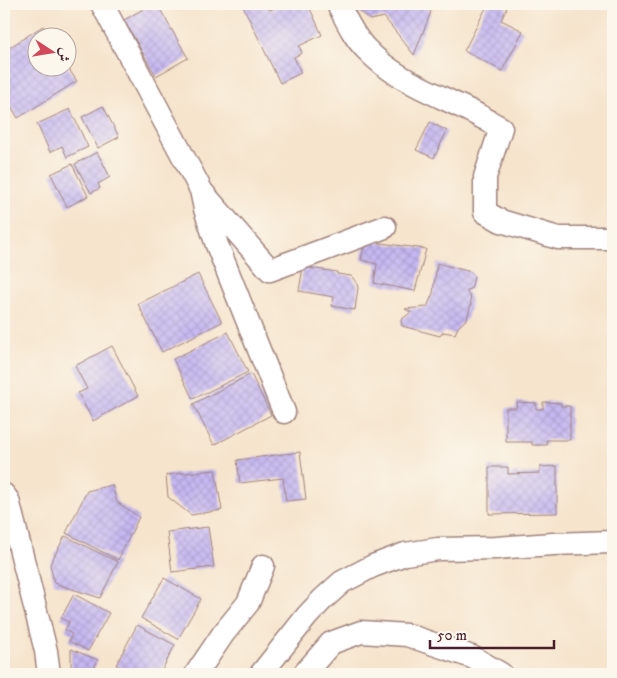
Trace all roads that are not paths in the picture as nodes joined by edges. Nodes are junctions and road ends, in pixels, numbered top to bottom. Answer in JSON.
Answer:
{"nodes":[{"id":1,"x":102,"y":4,"type":"edge"},
{"id":2,"x":338,"y":4,"type":"edge"},
{"id":3,"x":201,"y":190,"type":"junction"},
{"id":4,"x":385,"y":227,"type":"dead end"},
{"id":5,"x":613,"y":238,"type":"edge"},
{"id":6,"x":284,"y":412,"type":"dead end"},
{"id":7,"x":4,"y":495,"type":"edge"},
{"id":8,"x":613,"y":542,"type":"edge"},
{"id":9,"x":263,"y":566,"type":"dead end"},
{"id":10,"x":49,"y":674,"type":"edge"},
{"id":11,"x":196,"y":674,"type":"edge"},
{"id":12,"x":261,"y":674,"type":"edge"},
{"id":13,"x":304,"y":674,"type":"edge"},
{"id":14,"x":501,"y":674,"type":"edge"}],
"edges":[{"from":1,"to":3,"type":"street"},
{"from":2,"to":5,"type":"street"},
{"from":3,"to":4,"type":"street"},
{"from":3,"to":6,"type":"street"},
{"from":7,"to":10,"type":"street"},
{"from":8,"to":12,"type":"street"},
{"from":9,"to":11,"type":"street"},
{"from":13,"to":14,"type":"street"}]}
